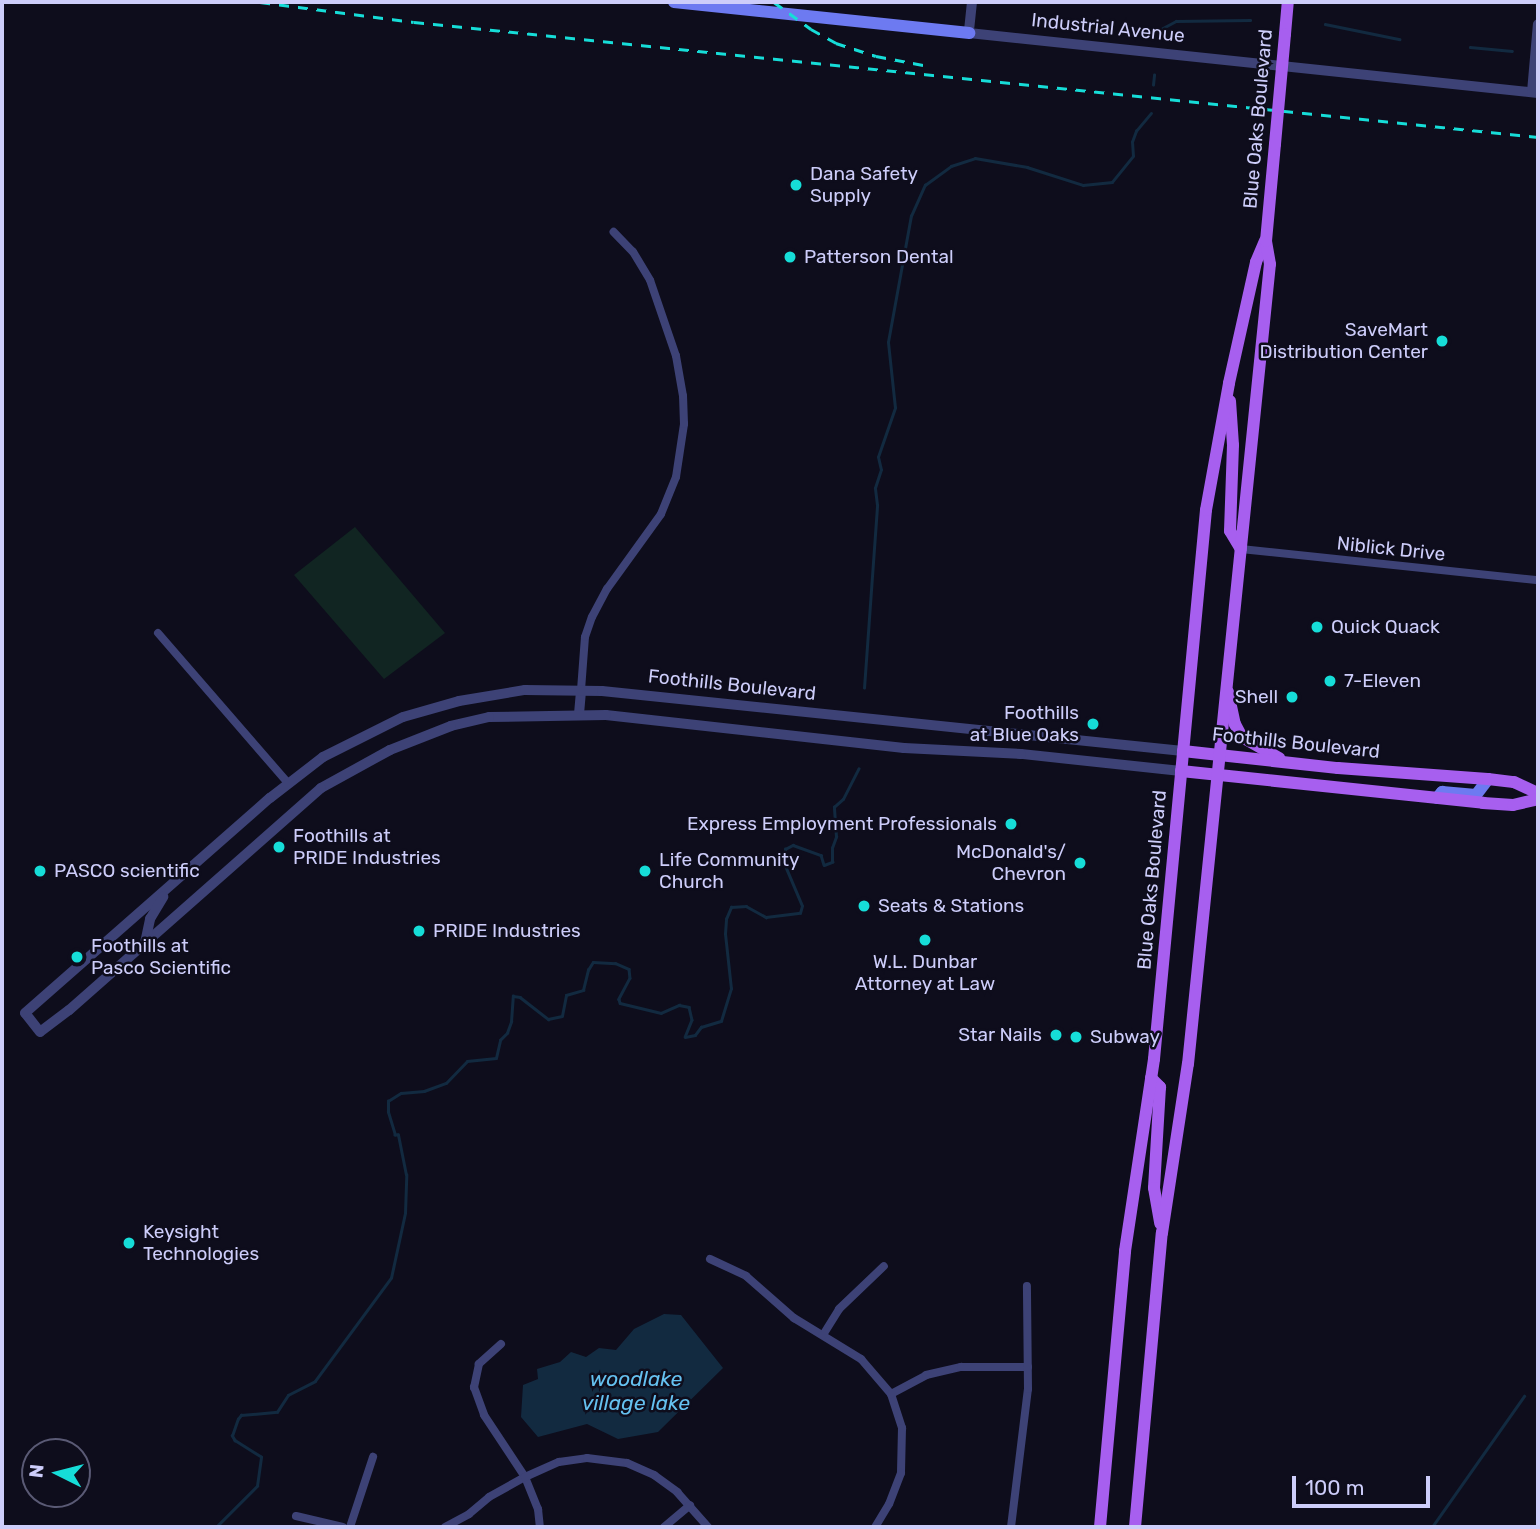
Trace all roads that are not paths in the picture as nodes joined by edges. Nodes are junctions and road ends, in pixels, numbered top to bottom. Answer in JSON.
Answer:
{"nodes":[{"id":1,"x":674,"y":2,"type":"edge"},
{"id":2,"x":972,"y":2,"type":"edge"},
{"id":3,"x":1288,"y":2,"type":"edge"},
{"id":4,"x":1538,"y":24,"type":"edge"},
{"id":5,"x":969,"y":33,"type":"junction"},
{"id":6,"x":1535,"y":92,"type":"edge"},
{"id":7,"x":614,"y":232,"type":"dead end"},
{"id":8,"x":1265,"y":241,"type":"junction"},
{"id":9,"x":1229,"y":383,"type":"junction"},
{"id":10,"x":1241,"y":549,"type":"junction"},
{"id":11,"x":1538,"y":580,"type":"edge"},
{"id":12,"x":158,"y":633,"type":"dead end"},
{"id":13,"x":1226,"y":678,"type":"junction"},
{"id":14,"x":581,"y":690,"type":"junction"},
{"id":15,"x":579,"y":714,"type":"junction"},
{"id":16,"x":1183,"y":751,"type":"junction"},
{"id":17,"x":1218,"y":755,"type":"junction"},
{"id":18,"x":1289,"y":763,"type":"junction"},
{"id":19,"x":1181,"y":771,"type":"junction"},
{"id":20,"x":1216,"y":775,"type":"junction"},
{"id":21,"x":1488,"y":779,"type":"junction"},
{"id":22,"x":288,"y":783,"type":"junction"},
{"id":23,"x":1538,"y":793,"type":"edge"},
{"id":24,"x":1437,"y":798,"type":"junction"},
{"id":25,"x":1538,"y":799,"type":"edge"},
{"id":26,"x":303,"y":802,"type":"junction"},
{"id":27,"x":168,"y":888,"type":"junction"},
{"id":28,"x":145,"y":943,"type":"junction"},
{"id":29,"x":1151,"y":1078,"type":"junction"},
{"id":30,"x":1162,"y":1234,"type":"junction"},
{"id":31,"x":710,"y":1259,"type":"dead end"},
{"id":32,"x":884,"y":1266,"type":"dead end"},
{"id":33,"x":1027,"y":1286,"type":"dead end"},
{"id":34,"x":823,"y":1335,"type":"junction"},
{"id":35,"x":501,"y":1344,"type":"dead end"},
{"id":36,"x":1028,"y":1367,"type":"junction"},
{"id":37,"x":891,"y":1394,"type":"junction"},
{"id":38,"x":373,"y":1457,"type":"dead end"},
{"id":39,"x":525,"y":1477,"type":"junction"},
{"id":40,"x":690,"y":1505,"type":"junction"},
{"id":41,"x":296,"y":1516,"type":"dead end"},
{"id":42,"x":343,"y":1527,"type":"edge"},
{"id":43,"x":350,"y":1527,"type":"edge"},
{"id":44,"x":445,"y":1527,"type":"edge"},
{"id":45,"x":540,"y":1527,"type":"edge"},
{"id":46,"x":664,"y":1527,"type":"edge"},
{"id":47,"x":708,"y":1527,"type":"edge"},
{"id":48,"x":874,"y":1527,"type":"edge"},
{"id":49,"x":1011,"y":1527,"type":"edge"},
{"id":50,"x":1100,"y":1527,"type":"edge"},
{"id":51,"x":1135,"y":1527,"type":"edge"}],
"edges":[{"from":1,"to":5,"type":"main road","name":"Industrial Avenue"},
{"from":2,"to":5,"type":"street"},
{"from":3,"to":8,"type":"main road","name":"Blue Oaks Boulevard","bridge":true},
{"from":4,"to":6,"type":"street"},
{"from":5,"to":6,"type":"street","name":"Industrial Avenue"},
{"from":7,"to":14,"type":"street"},
{"from":8,"to":9,"type":"main road","name":"Blue Oaks Boulevard"},
{"from":8,"to":10,"type":"main road","name":"Blue Oaks Boulevard"},
{"from":9,"to":10,"type":"main road"},
{"from":9,"to":16,"type":"main road","name":"Blue Oaks Boulevard"},
{"from":10,"to":11,"type":"street","name":"Niblick Drive"},
{"from":10,"to":13,"type":"main road","name":"Blue Oaks Boulevard"},
{"from":12,"to":22,"type":"street"},
{"from":13,"to":17,"type":"main road","name":"Blue Oaks Boulevard"},
{"from":13,"to":18,"type":"main road"},
{"from":14,"to":15,"type":"street"},
{"from":14,"to":16,"type":"street","name":"Foothills Boulevard"},
{"from":14,"to":22,"type":"street","name":"Foothills Boulevard"},
{"from":15,"to":19,"type":"street","name":"Foothills Boulevard"},
{"from":15,"to":26,"type":"street","name":"Foothills Boulevard"},
{"from":16,"to":17,"type":"main road","name":"Foothills Boulevard"},
{"from":16,"to":19,"type":"main road","name":"Blue Oaks Boulevard"},
{"from":17,"to":18,"type":"main road","name":"Foothills Boulevard"},
{"from":17,"to":20,"type":"main road","name":"Blue Oaks Boulevard"},
{"from":18,"to":21,"type":"main road","name":"Foothills Boulevard"},
{"from":19,"to":20,"type":"main road","name":"Foothills Boulevard"},
{"from":19,"to":29,"type":"main road","name":"Blue Oaks Boulevard"},
{"from":20,"to":24,"type":"main road","name":"Foothills Boulevard"},
{"from":20,"to":30,"type":"main road","name":"Blue Oaks Boulevard"},
{"from":21,"to":23,"type":"main road","name":"Foothills Boulevard"},
{"from":21,"to":24,"type":"main road"},
{"from":22,"to":26,"type":"street"},
{"from":22,"to":27,"type":"street","name":"Foothills Boulevard"},
{"from":24,"to":25,"type":"main road","name":"Foothills Boulevard"},
{"from":26,"to":28,"type":"street","name":"Foothills Boulevard"},
{"from":27,"to":28,"type":"street"},
{"from":27,"to":28,"type":"street","name":"Foothills Boulevard"},
{"from":29,"to":30,"type":"main road"},
{"from":29,"to":50,"type":"main road","name":"Blue Oaks Boulevard"},
{"from":30,"to":51,"type":"main road","name":"Blue Oaks Boulevard"},
{"from":31,"to":34,"type":"street"},
{"from":32,"to":34,"type":"street"},
{"from":33,"to":36,"type":"street"},
{"from":34,"to":37,"type":"street"},
{"from":35,"to":39,"type":"street"},
{"from":36,"to":37,"type":"street"},
{"from":36,"to":49,"type":"street"},
{"from":37,"to":48,"type":"street"},
{"from":38,"to":43,"type":"street"},
{"from":39,"to":40,"type":"street"},
{"from":39,"to":44,"type":"street"},
{"from":39,"to":45,"type":"street"},
{"from":40,"to":46,"type":"street"},
{"from":40,"to":47,"type":"street"},
{"from":41,"to":42,"type":"street"}]}
